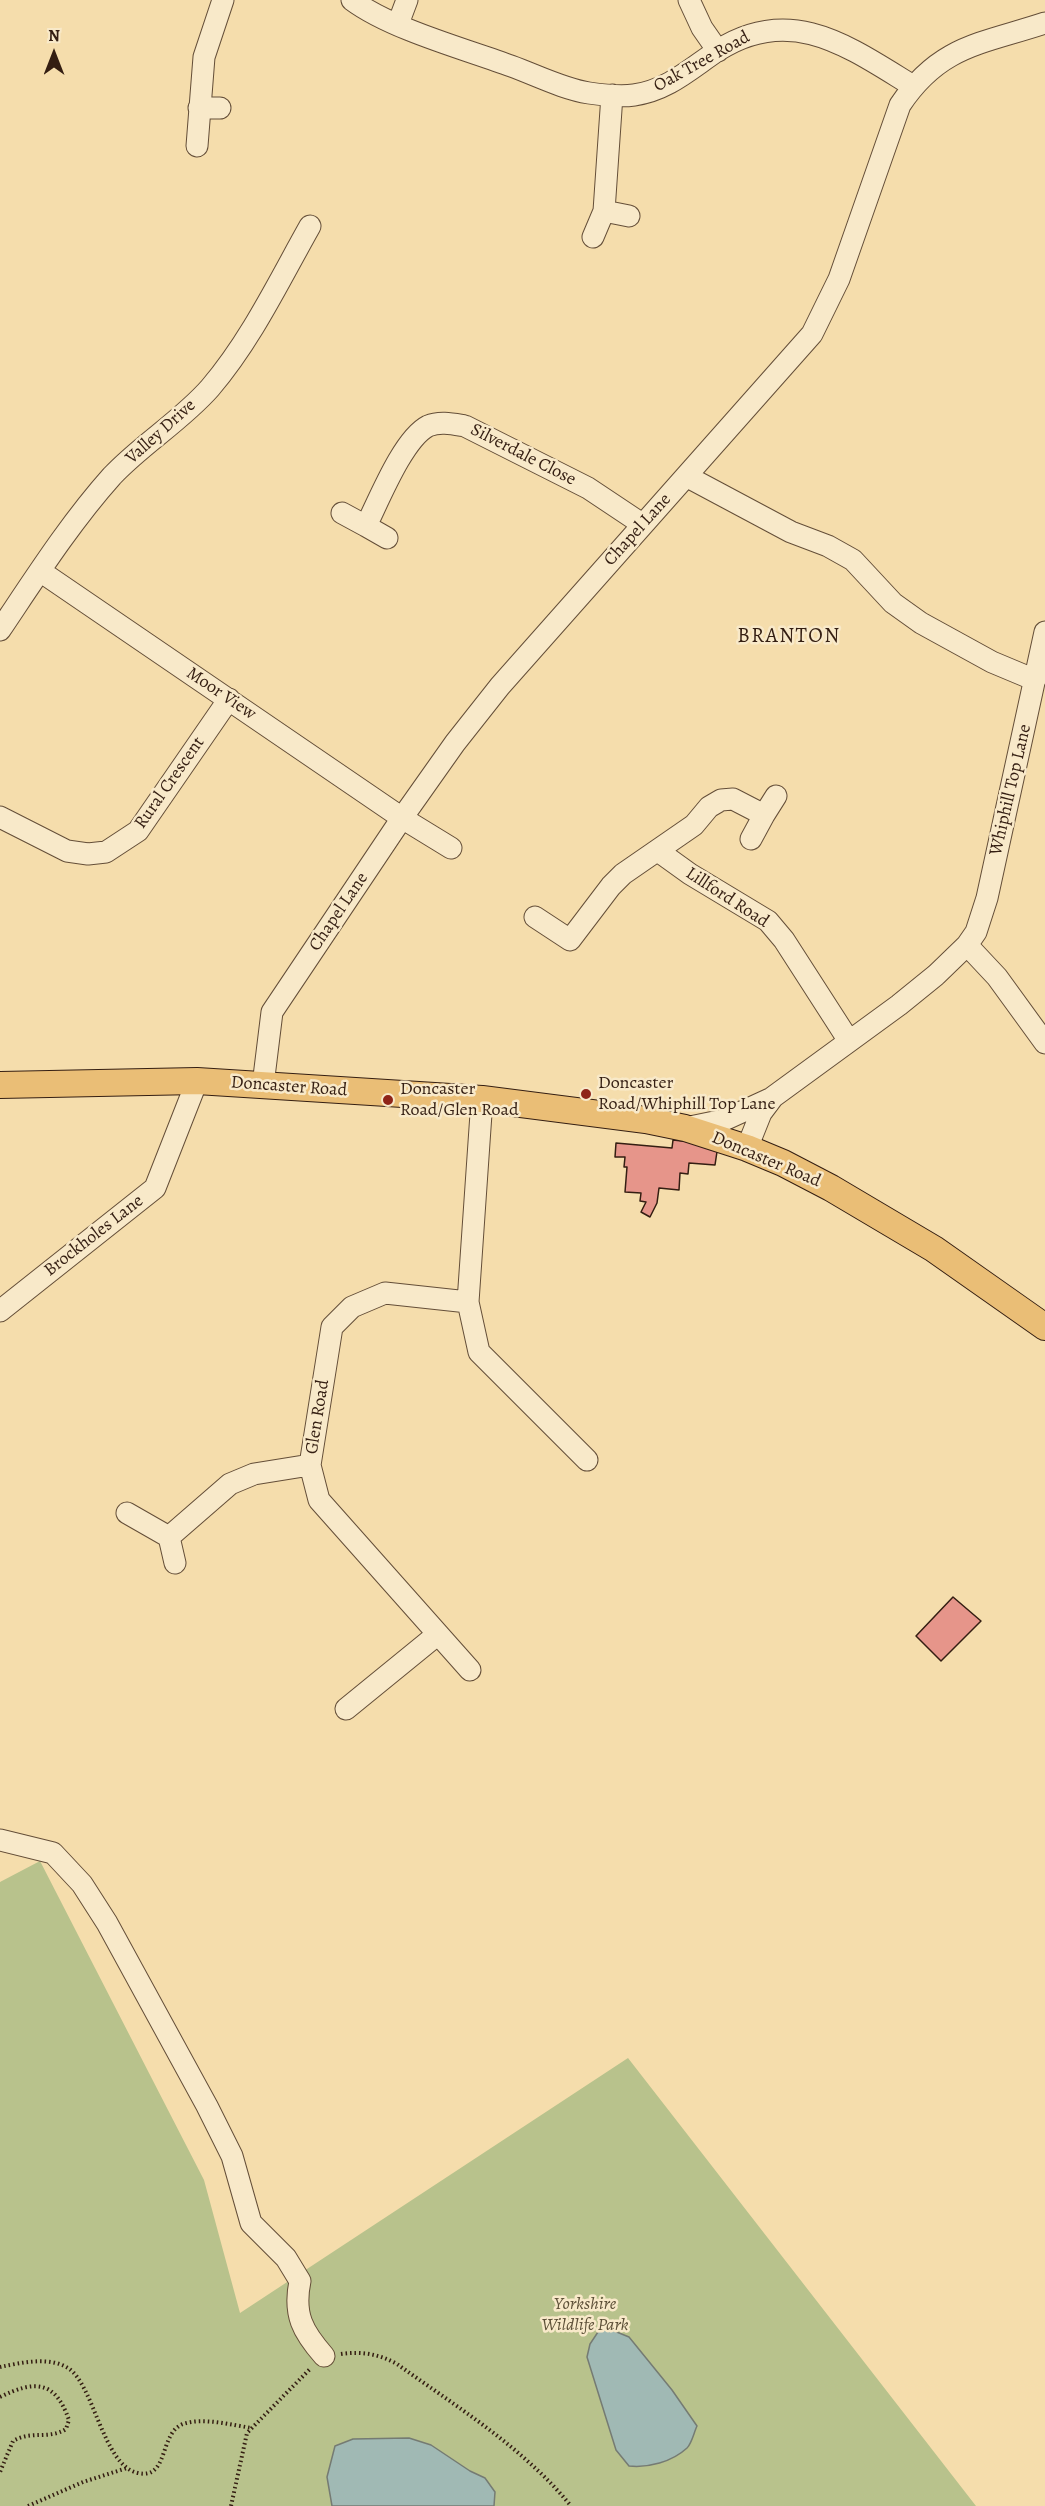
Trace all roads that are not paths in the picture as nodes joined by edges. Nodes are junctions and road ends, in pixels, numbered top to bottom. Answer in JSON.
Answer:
{"nodes":[{"id":1,"x":223,"y":0,"type":"edge"},
{"id":2,"x":352,"y":0,"type":"edge"},
{"id":3,"x":407,"y":0,"type":"edge"},
{"id":4,"x":689,"y":0,"type":"edge"},
{"id":5,"x":1045,"y":23,"type":"edge"},
{"id":6,"x":398,"y":24,"type":"junction"},
{"id":7,"x":717,"y":51,"type":"junction"},
{"id":8,"x":913,"y":86,"type":"junction"},
{"id":9,"x":612,"y":95,"type":"junction"},
{"id":10,"x":197,"y":146,"type":"dead end"},
{"id":11,"x":604,"y":211,"type":"junction"},
{"id":12,"x":629,"y":216,"type":"dead end"},
{"id":13,"x":298,"y":234,"type":"dead end"},
{"id":14,"x":593,"y":237,"type":"dead end"},
{"id":15,"x":686,"y":476,"type":"junction"},
{"id":16,"x":342,"y":513,"type":"dead end"},
{"id":17,"x":642,"y":524,"type":"junction"},
{"id":18,"x":366,"y":526,"type":"junction"},
{"id":19,"x":387,"y":537,"type":"dead end"},
{"id":20,"x":40,"y":571,"type":"junction"},
{"id":21,"x":0,"y":630,"type":"edge"},
{"id":22,"x":1045,"y":632,"type":"edge"},
{"id":23,"x":1035,"y":680,"type":"junction"},
{"id":24,"x":229,"y":699,"type":"junction"},
{"id":25,"x":776,"y":796,"type":"dead end"},
{"id":26,"x":764,"y":815,"type":"junction"},
{"id":27,"x":0,"y":817,"type":"edge"},
{"id":28,"x":402,"y":818,"type":"junction"},
{"id":29,"x":751,"y":839,"type":"dead end"},
{"id":30,"x":452,"y":848,"type":"dead end"},
{"id":31,"x":658,"y":851,"type":"junction"},
{"id":32,"x":535,"y":917,"type":"dead end"},
{"id":33,"x":968,"y":945,"type":"junction"},
{"id":34,"x":849,"y":1041,"type":"junction"},
{"id":35,"x":1045,"y":1042,"type":"edge"},
{"id":36,"x":197,"y":1081,"type":"junction"},
{"id":37,"x":0,"y":1085,"type":"edge"},
{"id":38,"x":263,"y":1085,"type":"junction"},
{"id":39,"x":772,"y":1098,"type":"junction"},
{"id":40,"x":482,"y":1099,"type":"junction"},
{"id":41,"x":685,"y":1128,"type":"junction"},
{"id":42,"x":747,"y":1148,"type":"junction"},
{"id":43,"x":468,"y":1302,"type":"junction"},
{"id":44,"x":0,"y":1311,"type":"edge"},
{"id":45,"x":1045,"y":1327,"type":"edge"},
{"id":46,"x":587,"y":1460,"type":"dead end"},
{"id":47,"x":310,"y":1465,"type":"junction"},
{"id":48,"x":127,"y":1514,"type":"dead end"},
{"id":49,"x":169,"y":1537,"type":"junction"},
{"id":50,"x":175,"y":1563,"type":"dead end"},
{"id":51,"x":438,"y":1634,"type":"junction"},
{"id":52,"x":470,"y":1670,"type":"dead end"},
{"id":53,"x":346,"y":1709,"type":"dead end"},
{"id":54,"x":0,"y":1840,"type":"edge"},
{"id":55,"x":324,"y":2356,"type":"road end"}],
"edges":[{"from":1,"to":10,"type":"street"},
{"from":2,"to":6,"type":"street","name":"Oak Tree Road"},
{"from":3,"to":6,"type":"street"},
{"from":4,"to":7,"type":"street"},
{"from":5,"to":8,"type":"street","name":"Chapel Lane"},
{"from":6,"to":9,"type":"street","name":"Oak Tree Road"},
{"from":7,"to":8,"type":"street","name":"Oak Tree Road"},
{"from":7,"to":9,"type":"street","name":"Oak Tree Road"},
{"from":8,"to":15,"type":"street","name":"Chapel Lane"},
{"from":9,"to":11,"type":"street"},
{"from":11,"to":12,"type":"street"},
{"from":11,"to":14,"type":"street"},
{"from":13,"to":20,"type":"street","name":"Valley Drive"},
{"from":15,"to":17,"type":"street","name":"Chapel Lane"},
{"from":15,"to":23,"type":"street"},
{"from":16,"to":18,"type":"street"},
{"from":17,"to":18,"type":"street","name":"Silverdale Close"},
{"from":17,"to":28,"type":"street","name":"Chapel Lane"},
{"from":18,"to":19,"type":"street"},
{"from":20,"to":21,"type":"street","name":"Valley Drive"},
{"from":20,"to":24,"type":"street","name":"Moor View"},
{"from":22,"to":23,"type":"street","name":"Whiphill Top Lane"},
{"from":23,"to":33,"type":"street","name":"Whiphill Top Lane"},
{"from":24,"to":27,"type":"street","name":"Rural Crescent"},
{"from":24,"to":28,"type":"street","name":"Moor View"},
{"from":25,"to":26,"type":"street"},
{"from":26,"to":29,"type":"street"},
{"from":26,"to":31,"type":"street"},
{"from":28,"to":30,"type":"street","name":"Moor View"},
{"from":28,"to":38,"type":"street","name":"Chapel Lane"},
{"from":31,"to":32,"type":"street"},
{"from":31,"to":34,"type":"street","name":"Lillford Road"},
{"from":33,"to":34,"type":"street","name":"Whiphill Top Lane"},
{"from":33,"to":35,"type":"street"},
{"from":34,"to":39,"type":"street","name":"Whiphill Top Lane"},
{"from":36,"to":37,"type":"main road","name":"Doncaster Road"},
{"from":36,"to":38,"type":"main road","name":"Doncaster Road"},
{"from":36,"to":44,"type":"street","name":"Brockholes Lane"},
{"from":38,"to":40,"type":"main road","name":"Doncaster Road"},
{"from":39,"to":41,"type":"street"},
{"from":39,"to":42,"type":"street","name":"Whiphill Top Lane"},
{"from":40,"to":41,"type":"main road","name":"Doncaster Road"},
{"from":40,"to":43,"type":"street"},
{"from":41,"to":42,"type":"main road","name":"Doncaster Road"},
{"from":42,"to":45,"type":"main road","name":"Doncaster Road"},
{"from":43,"to":46,"type":"street"},
{"from":43,"to":47,"type":"street","name":"Glen Road"},
{"from":47,"to":49,"type":"street"},
{"from":47,"to":51,"type":"street","name":"Glen Road"},
{"from":48,"to":49,"type":"street"},
{"from":49,"to":50,"type":"street"},
{"from":51,"to":52,"type":"street","name":"Glen Road"},
{"from":51,"to":53,"type":"street"},
{"from":54,"to":55,"type":"street"}]}
